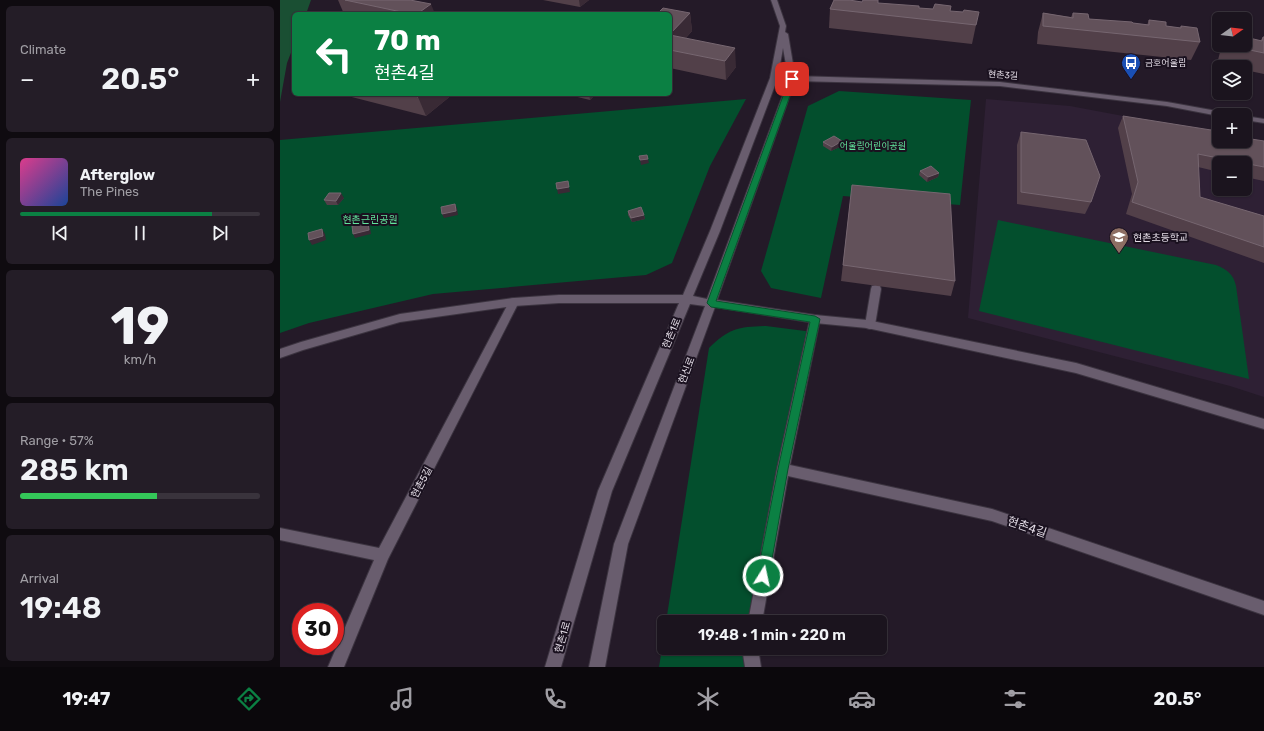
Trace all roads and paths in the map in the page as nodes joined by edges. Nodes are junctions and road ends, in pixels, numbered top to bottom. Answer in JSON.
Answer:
{"nodes":[{"id":1,"x":774,"y":0,"type":"edge"},
{"id":2,"x":783,"y":26,"type":"junction"},
{"id":3,"x":774,"y":78,"type":"junction"},
{"id":4,"x":792,"y":79,"type":"junction"},
{"id":5,"x":1212,"y":112,"type":"edge"},
{"id":6,"x":1252,"y":119,"type":"edge"},
{"id":7,"x":1264,"y":121,"type":"edge"},
{"id":8,"x":876,"y":289,"type":"edge"},
{"id":9,"x":685,"y":299,"type":"junction"},
{"id":10,"x":514,"y":302,"type":"junction"},
{"id":11,"x":711,"y":303,"type":"junction"},
{"id":12,"x":815,"y":319,"type":"junction"},
{"id":13,"x":870,"y":325,"type":"junction"},
{"id":14,"x":280,"y":354,"type":"edge"},
{"id":15,"x":1264,"y":424,"type":"edge"},
{"id":16,"x":783,"y":469,"type":"junction"},
{"id":17,"x":280,"y":534,"type":"edge"},
{"id":18,"x":383,"y":555,"type":"junction"},
{"id":19,"x":1264,"y":608,"type":"edge"},
{"id":20,"x":756,"y":615,"type":"edge"},
{"id":21,"x":751,"y":655,"type":"edge"},
{"id":22,"x":336,"y":667,"type":"edge"},
{"id":23,"x":553,"y":667,"type":"edge"},
{"id":24,"x":597,"y":667,"type":"edge"},
{"id":25,"x":753,"y":667,"type":"edge"}],
"edges":[{"from":1,"to":2,"type":"street","name":"현촌1로"},
{"from":2,"to":3,"type":"street","name":"현촌1로"},
{"from":2,"to":4,"type":"street"},
{"from":3,"to":4,"type":"street","name":"현촌3길"},
{"from":3,"to":9,"type":"street","name":"현촌1로"},
{"from":4,"to":5,"type":"street","name":"현촌3길"},
{"from":4,"to":11,"type":"street","name":"현신로"},
{"from":6,"to":7,"type":"street"},
{"from":8,"to":13,"type":"street"},
{"from":9,"to":10,"type":"street"},
{"from":9,"to":11,"type":"street"},
{"from":9,"to":23,"type":"street","name":"현촌1로"},
{"from":10,"to":14,"type":"street"},
{"from":10,"to":18,"type":"street","name":"현촌5길"},
{"from":11,"to":12,"type":"street"},
{"from":11,"to":24,"type":"street","name":"현신로"},
{"from":12,"to":13,"type":"street"},
{"from":12,"to":16,"type":"street"},
{"from":13,"to":15,"type":"street"},
{"from":16,"to":19,"type":"street","name":"현촌4길"},
{"from":16,"to":20,"type":"street"},
{"from":17,"to":18,"type":"street"},
{"from":18,"to":22,"type":"street","name":"현촌5길"},
{"from":21,"to":25,"type":"street"}]}
